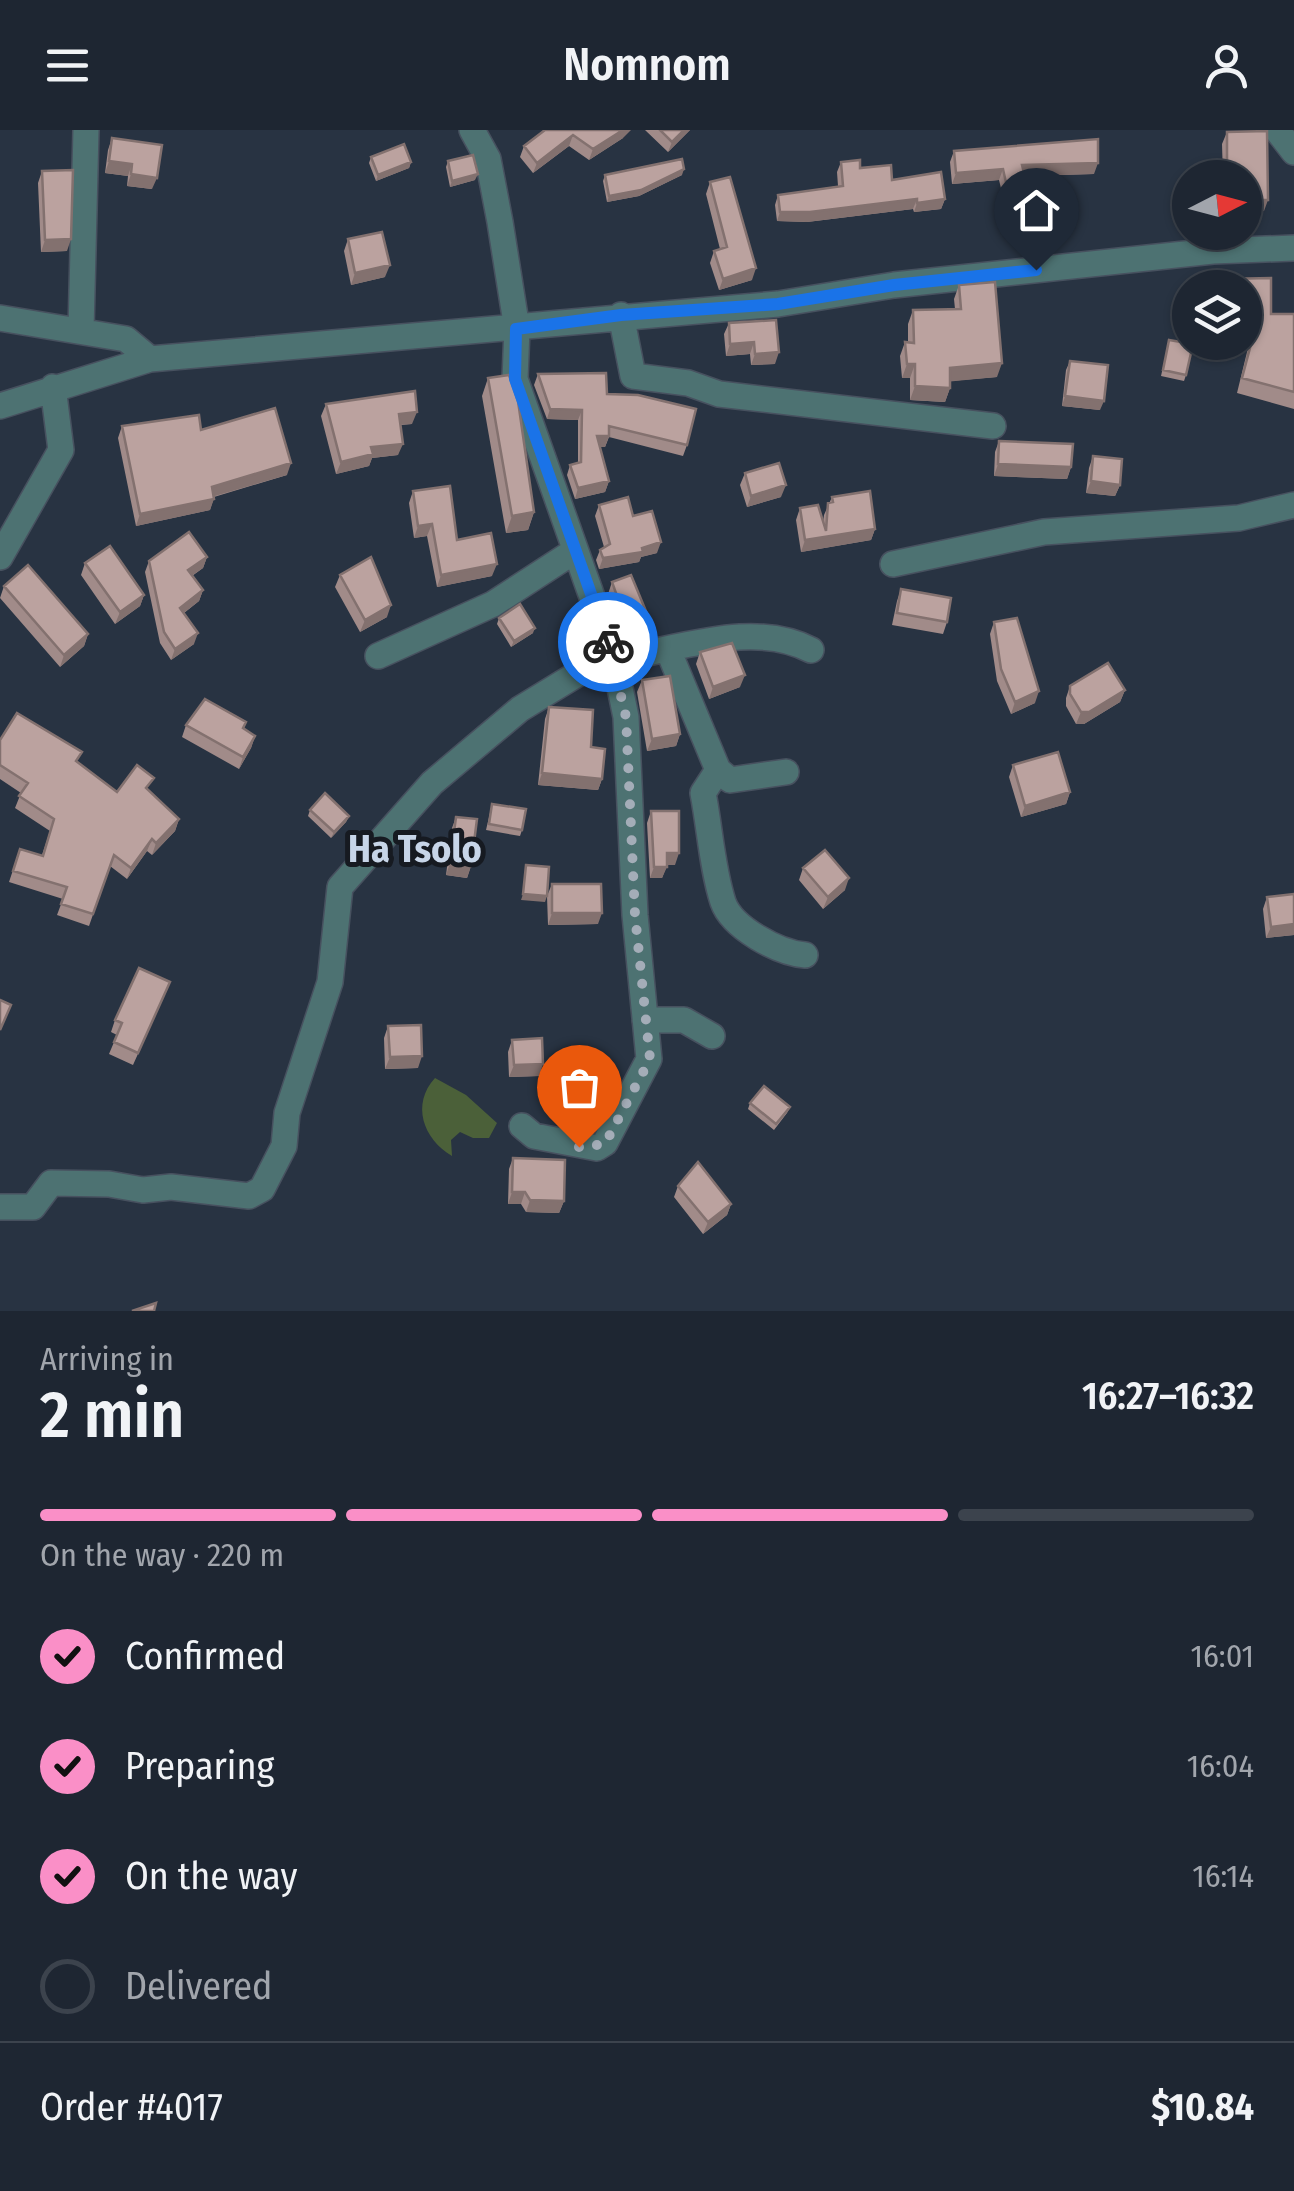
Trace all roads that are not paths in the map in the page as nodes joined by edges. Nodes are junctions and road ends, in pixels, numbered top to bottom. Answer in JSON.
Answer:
{"nodes":[{"id":1,"x":86,"y":130,"type":"edge"},
{"id":2,"x":472,"y":130,"type":"edge"},
{"id":3,"x":1277,"y":130,"type":"edge"},
{"id":4,"x":1294,"y":152,"type":"edge"},
{"id":5,"x":1294,"y":248,"type":"edge"},
{"id":6,"x":621,"y":315,"type":"junction"},
{"id":7,"x":0,"y":318,"type":"edge"},
{"id":8,"x":516,"y":329,"type":"junction"},
{"id":9,"x":81,"y":330,"type":"junction"},
{"id":10,"x":150,"y":359,"type":"junction"},
{"id":11,"x":53,"y":387,"type":"junction"},
{"id":12,"x":0,"y":406,"type":"edge"},
{"id":13,"x":993,"y":426,"type":"dead end"},
{"id":14,"x":1294,"y":506,"type":"edge"},
{"id":15,"x":574,"y":552,"type":"junction"},
{"id":16,"x":0,"y":557,"type":"edge"},
{"id":17,"x":893,"y":564,"type":"dead end"},
{"id":18,"x":811,"y":650,"type":"dead end"},
{"id":19,"x":669,"y":652,"type":"junction"},
{"id":20,"x":378,"y":656,"type":"dead end"},
{"id":21,"x":605,"y":660,"type":"junction"},
{"id":22,"x":718,"y":770,"type":"junction"},
{"id":23,"x":786,"y":772,"type":"dead end"},
{"id":24,"x":805,"y":955,"type":"dead end"},
{"id":25,"x":645,"y":1020,"type":"junction"},
{"id":26,"x":712,"y":1036,"type":"dead end"},
{"id":27,"x":522,"y":1126,"type":"dead end"},
{"id":28,"x":0,"y":1207,"type":"edge"}],
"edges":[{"from":1,"to":9,"type":"street"},
{"from":2,"to":8,"type":"street"},
{"from":3,"to":4,"type":"street"},
{"from":5,"to":6,"type":"street"},
{"from":6,"to":8,"type":"street"},
{"from":6,"to":13,"type":"street"},
{"from":7,"to":9,"type":"street"},
{"from":8,"to":10,"type":"street"},
{"from":8,"to":15,"type":"street"},
{"from":9,"to":10,"type":"street"},
{"from":10,"to":11,"type":"street"},
{"from":11,"to":12,"type":"street"},
{"from":11,"to":16,"type":"street"},
{"from":14,"to":17,"type":"street"},
{"from":15,"to":20,"type":"street"},
{"from":15,"to":21,"type":"street"},
{"from":18,"to":19,"type":"street"},
{"from":19,"to":21,"type":"street"},
{"from":19,"to":22,"type":"street"},
{"from":21,"to":25,"type":"street"},
{"from":21,"to":28,"type":"street"},
{"from":22,"to":23,"type":"street"},
{"from":22,"to":24,"type":"street"},
{"from":25,"to":26,"type":"street"},
{"from":25,"to":27,"type":"street"}]}
